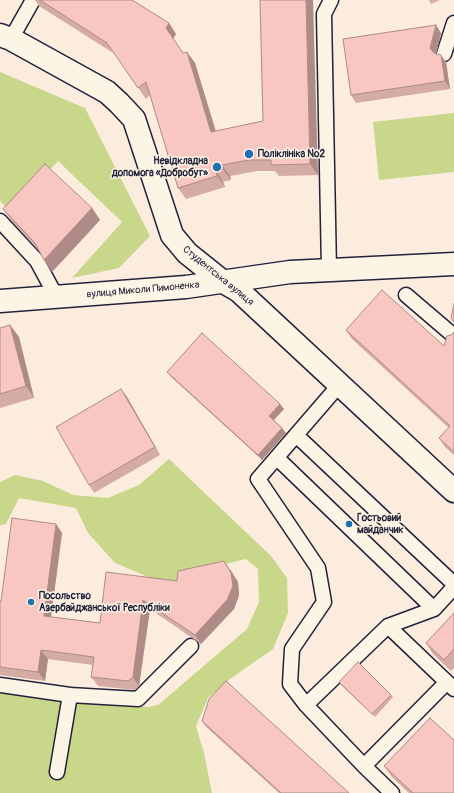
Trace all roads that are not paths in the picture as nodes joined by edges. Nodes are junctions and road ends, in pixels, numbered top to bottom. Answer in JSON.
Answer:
{"nodes":[{"id":1,"x":33,"y":0,"type":"edge"},
{"id":2,"x":331,"y":0,"type":"edge"},
{"id":3,"x":454,"y":22,"type":"edge"},
{"id":4,"x":6,"y":37,"type":"edge"},
{"id":5,"x":444,"y":54,"type":"dead end"},
{"id":6,"x":0,"y":221,"type":"edge"},
{"id":7,"x":454,"y":264,"type":"edge"},
{"id":8,"x":328,"y":270,"type":"junction"},
{"id":9,"x":222,"y":281,"type":"junction"},
{"id":10,"x":406,"y":295,"type":"dead end"},
{"id":11,"x":57,"y":298,"type":"junction"},
{"id":12,"x":0,"y":301,"type":"edge"},
{"id":13,"x":454,"y":336,"type":"edge"},
{"id":14,"x":340,"y":384,"type":"junction"},
{"id":15,"x":296,"y":435,"type":"junction"},
{"id":16,"x":277,"y":458,"type":"junction"},
{"id":17,"x":454,"y":491,"type":"edge"},
{"id":18,"x":454,"y":584,"type":"edge"},
{"id":19,"x":454,"y":587,"type":"edge"},
{"id":20,"x":434,"y":609,"type":"junction"},
{"id":21,"x":388,"y":626,"type":"junction"},
{"id":22,"x":191,"y":646,"type":"edge"},
{"id":23,"x":0,"y":684,"type":"edge"},
{"id":24,"x":450,"y":685,"type":"edge"},
{"id":25,"x":70,"y":695,"type":"junction"},
{"id":26,"x":306,"y":705,"type":"junction"},
{"id":27,"x":364,"y":766,"type":"junction"},
{"id":28,"x":57,"y":772,"type":"dead end"},
{"id":29,"x":392,"y":793,"type":"edge"}],
"edges":[{"from":1,"to":4,"type":"lane"},
{"from":2,"to":8,"type":"lane"},
{"from":3,"to":5,"type":"lane"},
{"from":4,"to":9,"type":"street","name":"Студентська вулиця"},
{"from":6,"to":11,"type":"lane"},
{"from":7,"to":8,"type":"street","name":"вулиця Миколи Пимоненка"},
{"from":8,"to":9,"type":"street","name":"вулиця Миколи Пимоненка"},
{"from":9,"to":11,"type":"street","name":"вулиця Миколи Пимоненка"},
{"from":9,"to":14,"type":"street","name":"Студентська вулиця"},
{"from":10,"to":13,"type":"lane"},
{"from":11,"to":12,"type":"street","name":"вулиця Миколи Пимоненка"},
{"from":14,"to":15,"type":"lane"},
{"from":14,"to":17,"type":"street","name":"Студентська вулиця"},
{"from":15,"to":16,"type":"lane"},
{"from":15,"to":18,"type":"lane"},
{"from":16,"to":20,"type":"lane"},
{"from":16,"to":26,"type":"lane"},
{"from":19,"to":20,"type":"lane"},
{"from":20,"to":21,"type":"lane"},
{"from":21,"to":24,"type":"lane"},
{"from":21,"to":26,"type":"lane"},
{"from":22,"to":25,"type":"lane"},
{"from":23,"to":25,"type":"lane"},
{"from":24,"to":27,"type":"lane"},
{"from":25,"to":28,"type":"lane"},
{"from":26,"to":27,"type":"lane"},
{"from":27,"to":29,"type":"lane"}]}
